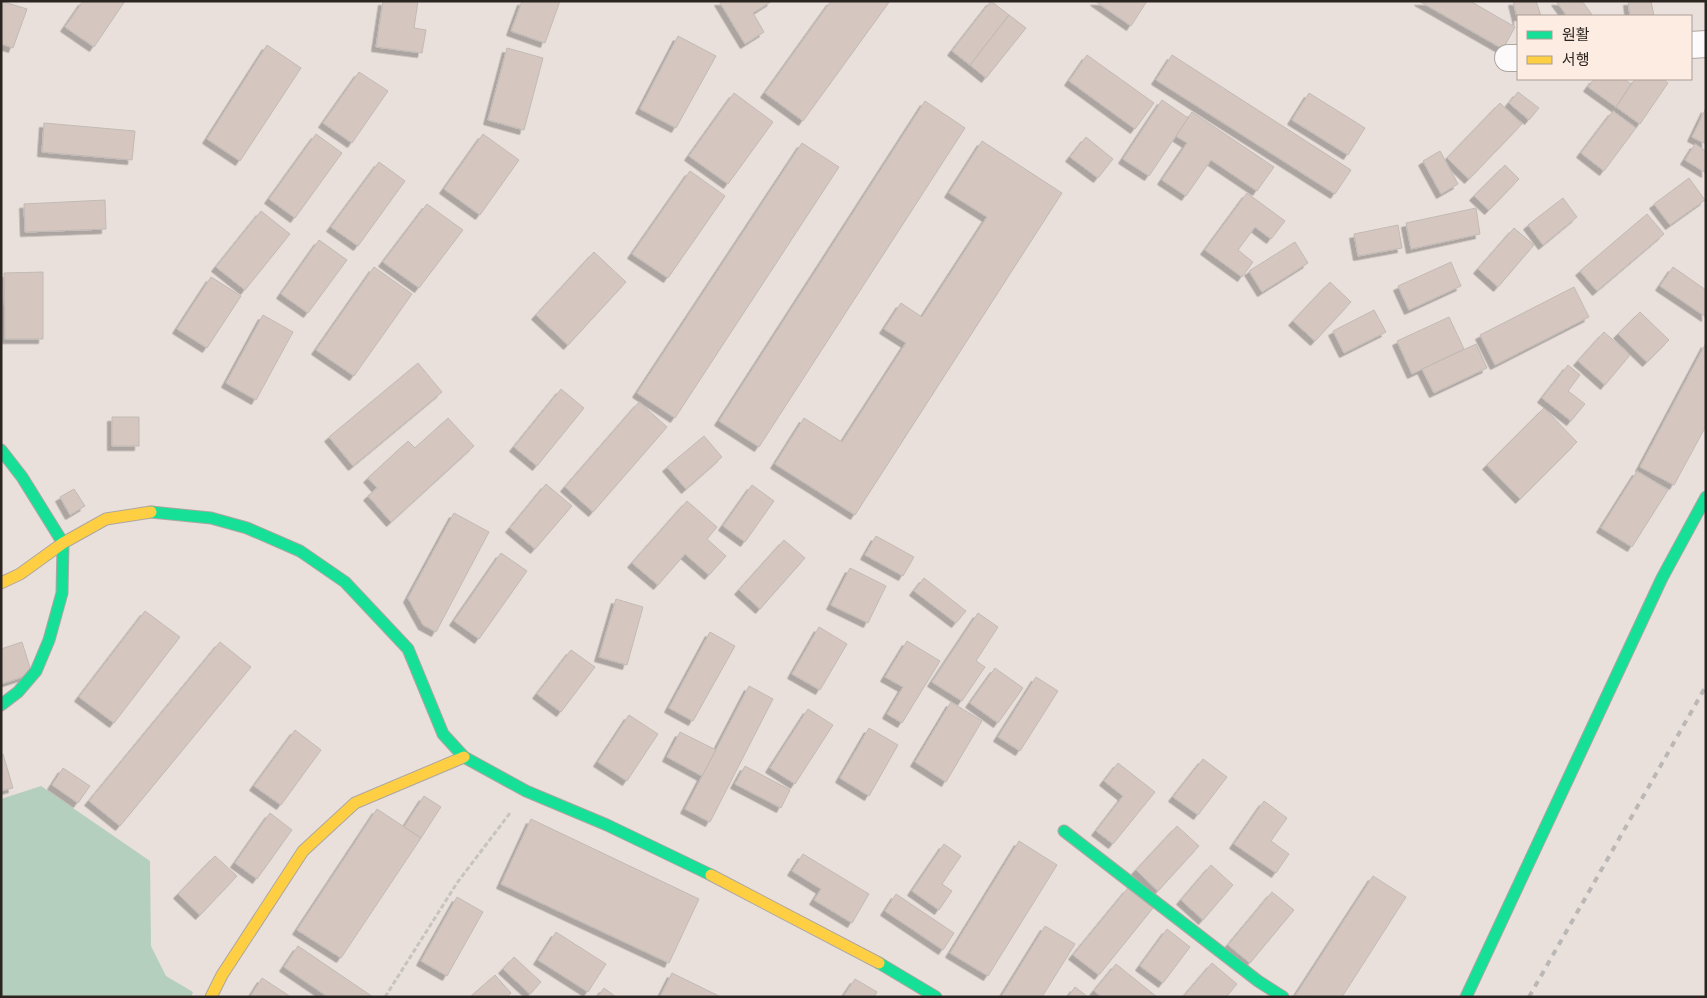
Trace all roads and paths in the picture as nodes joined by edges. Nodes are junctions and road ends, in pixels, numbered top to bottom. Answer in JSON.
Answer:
{"nodes":[{"id":1,"x":1706,"y":44,"type":"edge"},
{"id":2,"x":1692,"y":45,"type":"edge"},
{"id":3,"x":1,"y":450,"type":"edge"},
{"id":4,"x":1706,"y":497,"type":"edge"},
{"id":5,"x":62,"y":544,"type":"junction"},
{"id":6,"x":1,"y":583,"type":"edge"},
{"id":7,"x":1,"y":705,"type":"edge"},
{"id":8,"x":464,"y":757,"type":"junction"},
{"id":9,"x":526,"y":791,"type":"junction"},
{"id":10,"x":1064,"y":831,"type":"dead end"},
{"id":11,"x":211,"y":997,"type":"edge"},
{"id":12,"x":386,"y":997,"type":"edge"},
{"id":13,"x":936,"y":997,"type":"edge"},
{"id":14,"x":1283,"y":997,"type":"edge"},
{"id":15,"x":1466,"y":997,"type":"edge"}],
"edges":[{"from":1,"to":2,"type":"street"},
{"from":3,"to":5,"type":"street"},
{"from":4,"to":15,"type":"street"},
{"from":5,"to":6,"type":"street"},
{"from":5,"to":7,"type":"street"},
{"from":5,"to":8,"type":"street"},
{"from":8,"to":9,"type":"street"},
{"from":8,"to":11,"type":"street"},
{"from":9,"to":12,"type":"path"},
{"from":9,"to":13,"type":"street"},
{"from":10,"to":14,"type":"street"}]}
